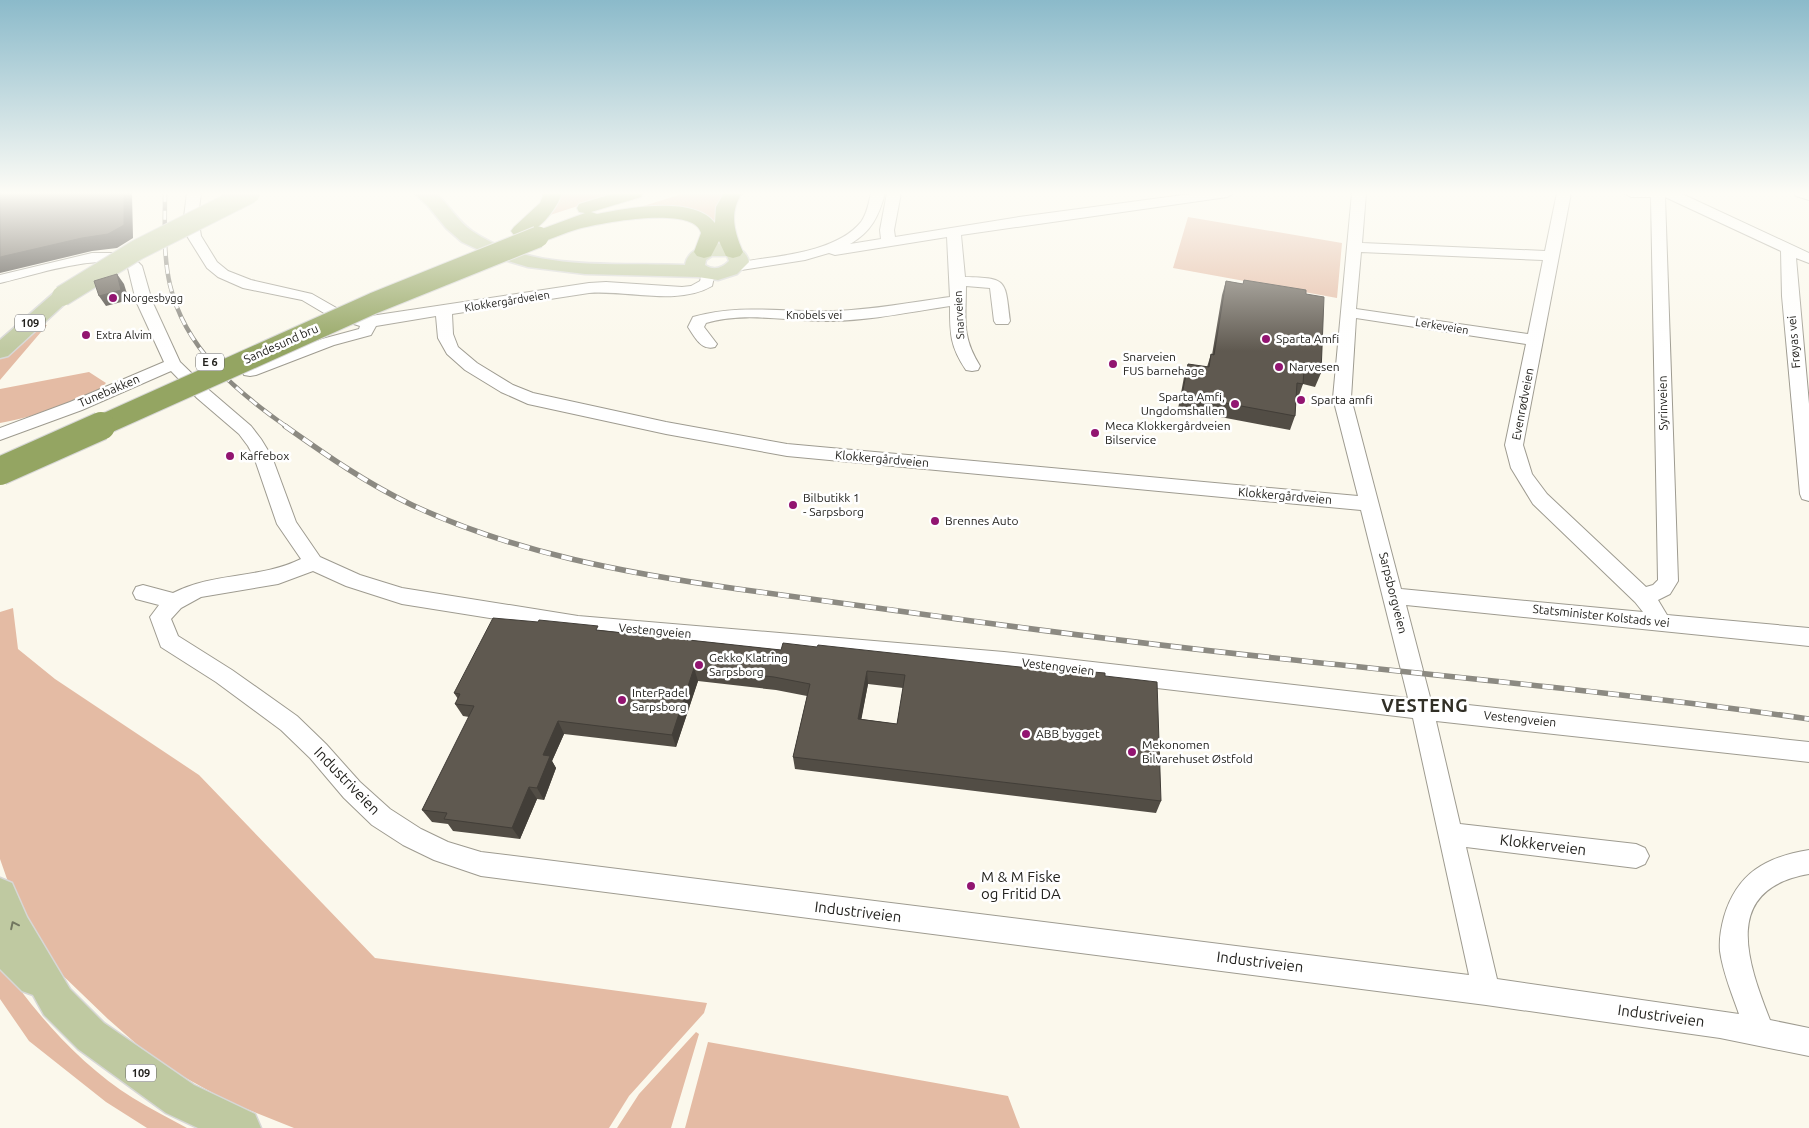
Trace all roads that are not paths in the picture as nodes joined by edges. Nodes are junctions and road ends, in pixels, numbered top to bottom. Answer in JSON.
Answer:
{"nodes":[{"id":1,"x":146,"y":246,"type":"edge"},
{"id":2,"x":200,"y":246,"type":"edge"},
{"id":3,"x":483,"y":246,"type":"edge"},
{"id":4,"x":498,"y":246,"type":"edge"},
{"id":5,"x":504,"y":246,"type":"edge"},
{"id":6,"x":505,"y":246,"type":"edge"},
{"id":7,"x":708,"y":246,"type":"edge"},
{"id":8,"x":730,"y":246,"type":"edge"},
{"id":9,"x":816,"y":246,"type":"edge"},
{"id":10,"x":832,"y":246,"type":"edge"},
{"id":11,"x":863,"y":246,"type":"edge"},
{"id":12,"x":955,"y":246,"type":"edge"},
{"id":13,"x":1554,"y":246,"type":"edge"},
{"id":14,"x":1659,"y":246,"type":"edge"},
{"id":15,"x":1781,"y":246,"type":"edge"},
{"id":16,"x":1354,"y":248,"type":"joint"},
{"id":17,"x":1788,"y":249,"type":"junction"},
{"id":18,"x":835,"y":251,"type":"dead end"},
{"id":19,"x":1552,"y":256,"type":"junction"},
{"id":20,"x":734,"y":258,"type":"junction"},
{"id":21,"x":1809,"y":259,"type":"edge"},
{"id":22,"x":703,"y":263,"type":"junction"},
{"id":23,"x":0,"y":278,"type":"edge"},
{"id":24,"x":958,"y":281,"type":"junction"},
{"id":25,"x":62,"y":296,"type":"junction"},
{"id":26,"x":958,"y":300,"type":"junction"},
{"id":27,"x":444,"y":311,"type":"junction"},
{"id":28,"x":1348,"y":312,"type":"junction"},
{"id":29,"x":1002,"y":321,"type":"dead end"},
{"id":30,"x":370,"y":322,"type":"junction"},
{"id":31,"x":0,"y":340,"type":"edge"},
{"id":32,"x":1535,"y":340,"type":"junction"},
{"id":33,"x":709,"y":344,"type":"dead end"},
{"id":34,"x":0,"y":351,"type":"edge"},
{"id":35,"x":173,"y":364,"type":"junction"},
{"id":36,"x":972,"y":366,"type":"dead end"},
{"id":37,"x":250,"y":371,"type":"dead end"},
{"id":38,"x":1805,"y":402,"type":"edge"},
{"id":39,"x":44,"y":417,"type":"junction"},
{"id":40,"x":0,"y":426,"type":"edge"},
{"id":41,"x":0,"y":434,"type":"edge"},
{"id":42,"x":0,"y":455,"type":"edge"},
{"id":43,"x":0,"y":471,"type":"edge"},
{"id":44,"x":1809,"y":494,"type":"edge"},
{"id":45,"x":1370,"y":504,"type":"junction"},
{"id":46,"x":313,"y":562,"type":"junction"},
{"id":47,"x":143,"y":593,"type":"dead end"},
{"id":48,"x":1394,"y":596,"type":"junction"},
{"id":49,"x":1642,"y":596,"type":"junction"},
{"id":50,"x":174,"y":602,"type":"junction"},
{"id":51,"x":1660,"y":622,"type":"junction"},
{"id":52,"x":1809,"y":637,"type":"edge"},
{"id":53,"x":1422,"y":708,"type":"junction"},
{"id":54,"x":1806,"y":757,"type":"edge"},
{"id":55,"x":1450,"y":834,"type":"junction"},
{"id":56,"x":1636,"y":856,"type":"dead end"},
{"id":57,"x":1809,"y":862,"type":"edge"},
{"id":58,"x":0,"y":895,"type":"edge"},
{"id":59,"x":0,"y":945,"type":"edge"},
{"id":60,"x":1486,"y":991,"type":"junction"},
{"id":61,"x":55,"y":998,"type":"junction"},
{"id":62,"x":1760,"y":1032,"type":"junction"},
{"id":63,"x":1809,"y":1042,"type":"edge"},
{"id":64,"x":241,"y":1128,"type":"edge"}],
"edges":[{"from":1,"to":25,"type":"main road","number":"109","bridge":true},
{"from":2,"to":30,"type":"street","name":"Klokkergårdveien"},
{"from":3,"to":22,"type":"main road"},
{"from":4,"to":42,"type":"highway","name":"Sandesund bru","number":"E 6"},
{"from":5,"to":43,"type":"highway","name":"Sandesund bru","number":"E 6","bridge":true},
{"from":6,"to":22,"type":"main road"},
{"from":7,"to":22,"type":"highway","number":"E 6"},
{"from":8,"to":20,"type":"highway"},
{"from":9,"to":20,"type":"street"},
{"from":10,"to":20,"type":"street"},
{"from":11,"to":18,"type":"street"},
{"from":12,"to":24,"type":"street","name":"Snarveien"},
{"from":13,"to":19,"type":"street","name":"Evenrødveien"},
{"from":14,"to":49,"type":"street","name":"Syrinveien"},
{"from":15,"to":17,"type":"street"},
{"from":16,"to":19,"type":"street"},
{"from":16,"to":28,"type":"street","name":"Sarpsborgveien"},
{"from":17,"to":21,"type":"street"},
{"from":17,"to":38,"type":"street","name":"Frøyas vei"},
{"from":19,"to":32,"type":"street","name":"Evenrødveien"},
{"from":20,"to":22,"type":"main road"},
{"from":22,"to":27,"type":"street","name":"Klokkergårdveien"},
{"from":23,"to":35,"type":"street"},
{"from":24,"to":26,"type":"street","name":"Snarveien"},
{"from":24,"to":29,"type":"street"},
{"from":25,"to":31,"type":"main road","number":"109"},
{"from":25,"to":34,"type":"main road","number":"109"},
{"from":26,"to":33,"type":"street","name":"Knobels vei"},
{"from":26,"to":36,"type":"street","name":"Snarveien"},
{"from":27,"to":30,"type":"street","name":"Klokkergårdveien"},
{"from":27,"to":45,"type":"street","name":"Klokkergårdveien"},
{"from":28,"to":32,"type":"street","name":"Lerkeveien"},
{"from":28,"to":45,"type":"street","name":"Sarpsborgveien"},
{"from":30,"to":37,"type":"street"},
{"from":32,"to":49,"type":"street","name":"Evenrødveien"},
{"from":35,"to":39,"type":"street","name":"Tunebakken"},
{"from":35,"to":46,"type":"street"},
{"from":38,"to":44,"type":"street","name":"Frøyas vei"},
{"from":39,"to":40,"type":"street","name":"Tunebakken"},
{"from":39,"to":41,"type":"street","name":"Tunebakken"},
{"from":45,"to":48,"type":"street","name":"Sarpsborgveien"},
{"from":46,"to":50,"type":"street","name":"Industriveien"},
{"from":46,"to":53,"type":"street","name":"Vestengveien"},
{"from":47,"to":50,"type":"street"},
{"from":48,"to":51,"type":"street","name":"Statsminister Kolstads vei"},
{"from":48,"to":53,"type":"street","name":"Sarpsborgveien"},
{"from":49,"to":51,"type":"street","name":"Evenrødveien"},
{"from":50,"to":60,"type":"street","name":"Industriveien"},
{"from":51,"to":52,"type":"street","name":"Statsminister Kolstads vei"},
{"from":53,"to":54,"type":"street","name":"Vestengveien"},
{"from":53,"to":55,"type":"street","name":"Sarpsborgveien"},
{"from":55,"to":56,"type":"street","name":"Klokkerveien"},
{"from":55,"to":60,"type":"street","name":"Sarpsborgveien"},
{"from":57,"to":62,"type":"street"},
{"from":61,"to":58,"type":"main road","number":"109","one_way":true},
{"from":59,"to":61,"type":"main road","number":"109"},
{"from":60,"to":62,"type":"street","name":"Industriveien"},
{"from":61,"to":64,"type":"main road","number":"109"},
{"from":62,"to":63,"type":"street","name":"Industriveien"}]}
